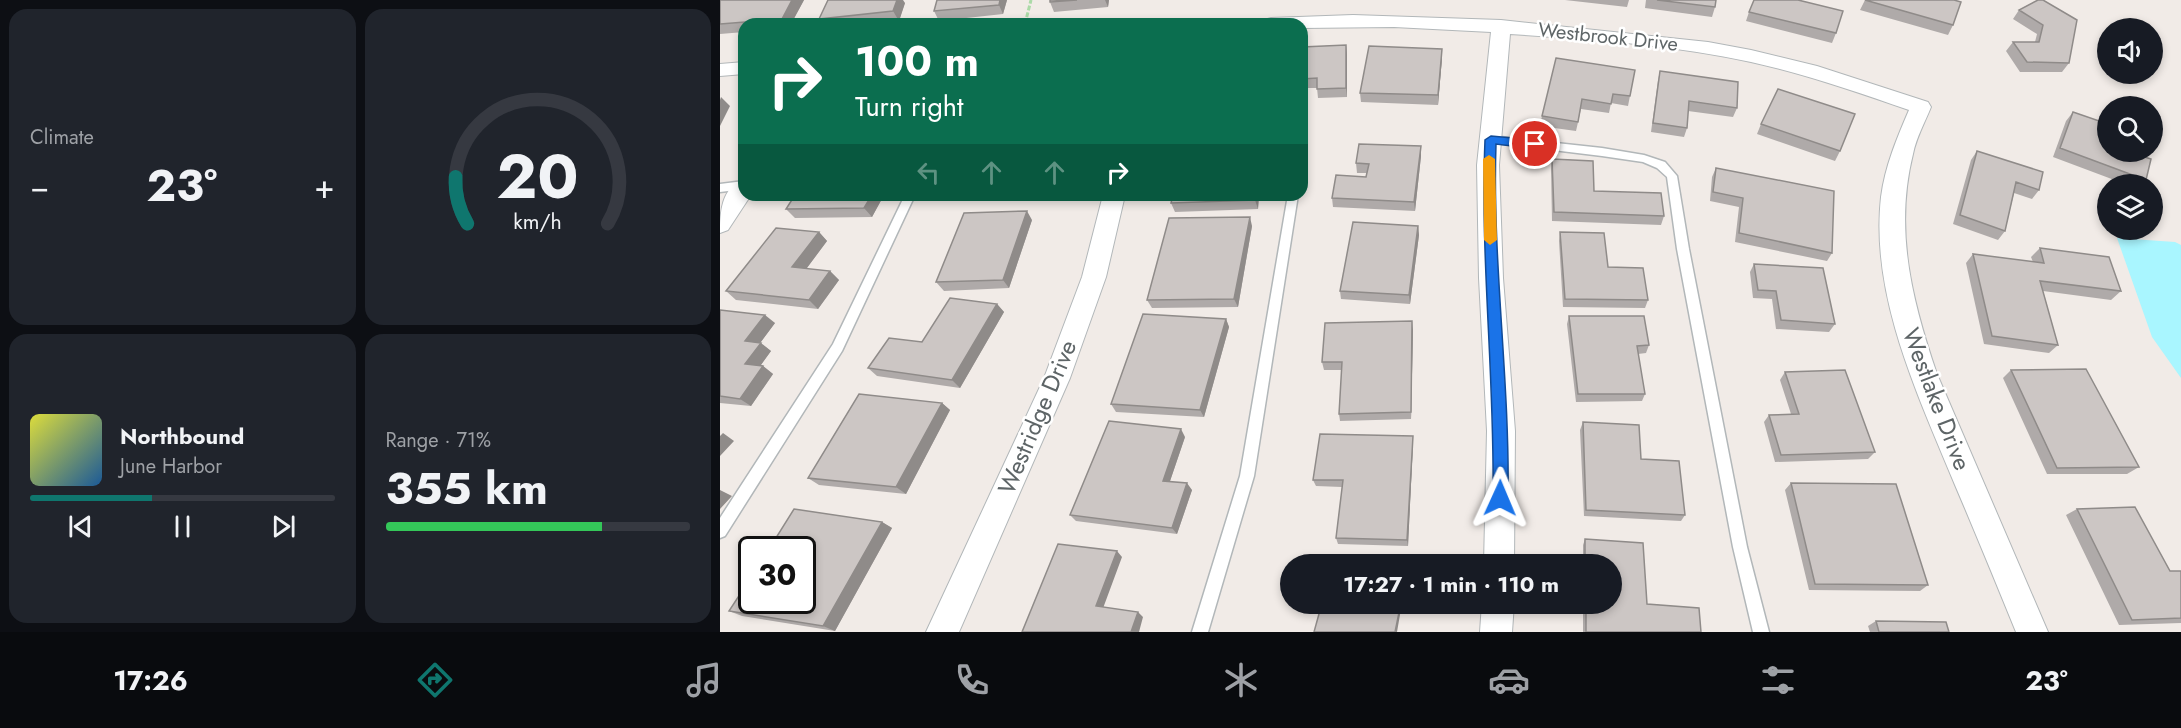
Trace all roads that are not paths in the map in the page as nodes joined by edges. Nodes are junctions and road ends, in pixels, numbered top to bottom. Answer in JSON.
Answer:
{"nodes":[{"id":1,"x":1308,"y":22,"type":"edge"},
{"id":2,"x":1501,"y":26,"type":"junction"},
{"id":3,"x":738,"y":68,"type":"edge"},
{"id":4,"x":720,"y":70,"type":"edge"},
{"id":5,"x":1913,"y":121,"type":"joint"},
{"id":6,"x":1491,"y":140,"type":"junction"},
{"id":7,"x":738,"y":187,"type":"edge"},
{"id":8,"x":720,"y":188,"type":"edge"},
{"id":9,"x":738,"y":196,"type":"edge"},
{"id":10,"x":907,"y":201,"type":"edge"},
{"id":11,"x":1113,"y":201,"type":"edge"},
{"id":12,"x":1292,"y":201,"type":"edge"},
{"id":13,"x":720,"y":224,"type":"edge"},
{"id":14,"x":720,"y":531,"type":"edge"},
{"id":15,"x":1499,"y":554,"type":"edge"},
{"id":16,"x":1497,"y":614,"type":"edge"},
{"id":17,"x":942,"y":632,"type":"edge"},
{"id":18,"x":1200,"y":632,"type":"edge"},
{"id":19,"x":1496,"y":632,"type":"edge"},
{"id":20,"x":1761,"y":632,"type":"edge"},
{"id":21,"x":2032,"y":632,"type":"edge"}],
"edges":[{"from":1,"to":2,"type":"street","name":"Westbrook Drive"},
{"from":2,"to":5,"type":"street","name":"Westbrook Drive"},
{"from":2,"to":6,"type":"street"},
{"from":3,"to":4,"type":"street"},
{"from":5,"to":21,"type":"street","name":"Westlake Drive"},
{"from":6,"to":15,"type":"street"},
{"from":6,"to":20,"type":"lane"},
{"from":7,"to":8,"type":"lane"},
{"from":9,"to":13,"type":"street"},
{"from":10,"to":14,"type":"lane"},
{"from":11,"to":17,"type":"street","name":"Westridge Drive"},
{"from":12,"to":18,"type":"lane"},
{"from":16,"to":19,"type":"street"}]}
